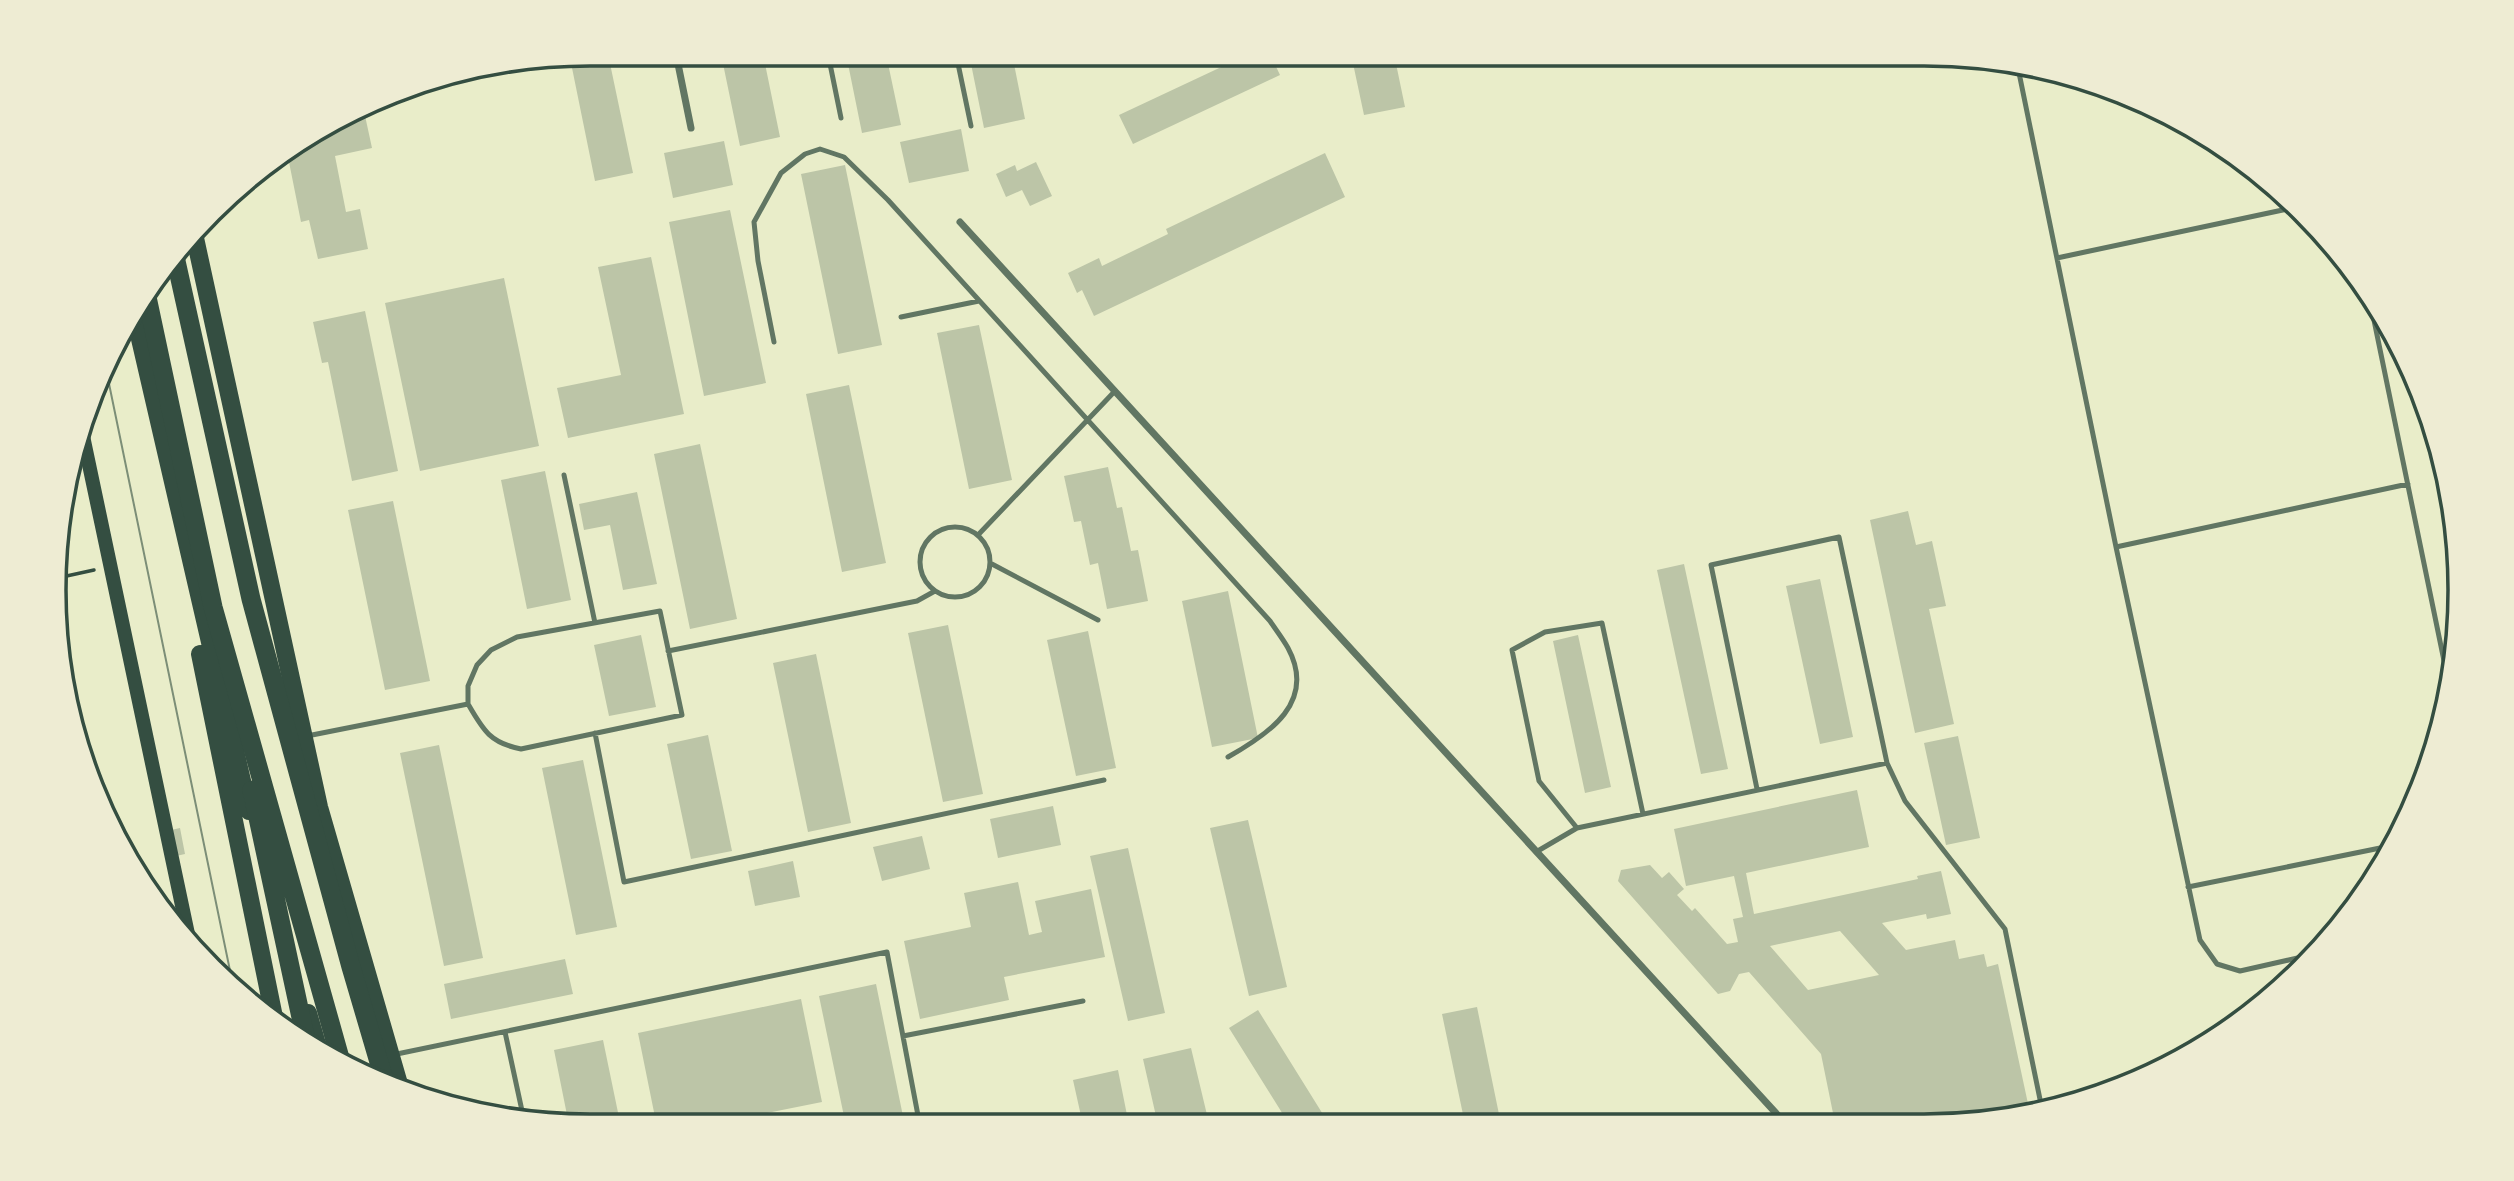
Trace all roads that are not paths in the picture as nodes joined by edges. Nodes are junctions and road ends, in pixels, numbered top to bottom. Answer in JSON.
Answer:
{"nodes":[{"id":1,"x":678,"y":66,"type":"edge"},
{"id":2,"x":830,"y":66,"type":"edge"},
{"id":3,"x":958,"y":66,"type":"edge"},
{"id":4,"x":2020,"y":76,"type":"edge"},
{"id":5,"x":841,"y":118,"type":"dead end"},
{"id":6,"x":971,"y":126,"type":"dead end"},
{"id":7,"x":691,"y":128,"type":"dead end"},
{"id":8,"x":2283,"y":210,"type":"edge"},
{"id":9,"x":960,"y":222,"type":"dead end"},
{"id":10,"x":197,"y":245,"type":"edge"},
{"id":11,"x":2057,"y":258,"type":"junction"},
{"id":12,"x":178,"y":269,"type":"edge"},
{"id":13,"x":979,"y":301,"type":"junction"},
{"id":14,"x":149,"y":308,"type":"edge"},
{"id":15,"x":901,"y":317,"type":"dead end"},
{"id":16,"x":2375,"y":326,"type":"edge"},
{"id":17,"x":137,"y":328,"type":"edge"},
{"id":18,"x":774,"y":342,"type":"dead end"},
{"id":19,"x":142,"y":352,"type":"junction"},
{"id":20,"x":1115,"y":391,"type":"junction"},
{"id":21,"x":1086,"y":420,"type":"junction"},
{"id":22,"x":86,"y":449,"type":"edge"},
{"id":23,"x":564,"y":475,"type":"dead end"},
{"id":24,"x":2408,"y":484,"type":"junction"},
{"id":25,"x":978,"y":535,"type":"junction"},
{"id":26,"x":2116,"y":547,"type":"junction"},
{"id":27,"x":990,"y":563,"type":"junction"},
{"id":28,"x":935,"y":591,"type":"junction"},
{"id":29,"x":213,"y":607,"type":"junction"},
{"id":30,"x":1098,"y":620,"type":"dead end"},
{"id":31,"x":595,"y":623,"type":"junction"},
{"id":32,"x":668,"y":651,"type":"junction"},
{"id":33,"x":2443,"y":657,"type":"edge"},
{"id":34,"x":468,"y":705,"type":"junction"},
{"id":35,"x":595,"y":733,"type":"junction"},
{"id":36,"x":303,"y":736,"type":"junction"},
{"id":37,"x":1228,"y":757,"type":"dead end"},
{"id":38,"x":1887,"y":763,"type":"junction"},
{"id":39,"x":1104,"y":780,"type":"dead end"},
{"id":40,"x":1757,"y":789,"type":"junction"},
{"id":41,"x":1643,"y":814,"type":"junction"},
{"id":42,"x":1577,"y":828,"type":"junction"},
{"id":43,"x":2379,"y":848,"type":"edge"},
{"id":44,"x":1536,"y":853,"type":"junction"},
{"id":45,"x":2188,"y":887,"type":"junction"},
{"id":46,"x":185,"y":922,"type":"edge"},
{"id":47,"x":2297,"y":958,"type":"edge"},
{"id":48,"x":1083,"y":1001,"type":"dead end"},
{"id":49,"x":272,"y":1006,"type":"edge"},
{"id":50,"x":303,"y":1029,"type":"edge"},
{"id":51,"x":505,"y":1032,"type":"junction"},
{"id":52,"x":315,"y":1036,"type":"edge"},
{"id":53,"x":903,"y":1036,"type":"junction"},
{"id":54,"x":337,"y":1049,"type":"edge"},
{"id":55,"x":391,"y":1055,"type":"junction"},
{"id":56,"x":382,"y":1071,"type":"edge"},
{"id":57,"x":397,"y":1078,"type":"edge"},
{"id":58,"x":2040,"y":1101,"type":"edge"},
{"id":59,"x":522,"y":1110,"type":"edge"},
{"id":60,"x":918,"y":1114,"type":"edge"},
{"id":61,"x":1777,"y":1114,"type":"edge"}],
"edges":[{"from":1,"to":7,"type":"street"},
{"from":2,"to":5,"type":"lane"},
{"from":3,"to":6,"type":"lane"},
{"from":4,"to":11,"type":"lane"},
{"from":8,"to":11,"type":"lane"},
{"from":9,"to":20,"type":"street"},
{"from":10,"to":36,"type":"main road"},
{"from":11,"to":26,"type":"lane"},
{"from":12,"to":56,"type":"highway"},
{"from":13,"to":15,"type":"lane"},
{"from":13,"to":18,"type":"lane"},
{"from":13,"to":21,"type":"lane"},
{"from":14,"to":29,"type":"highway"},
{"from":16,"to":24,"type":"lane"},
{"from":17,"to":19,"type":"main road"},
{"from":19,"to":49,"type":"main road"},
{"from":19,"to":52,"type":"main road"},
{"from":20,"to":21,"type":"lane"},
{"from":20,"to":44,"type":"street"},
{"from":21,"to":25,"type":"lane"},
{"from":21,"to":37,"type":"lane"},
{"from":22,"to":46,"type":"main road"},
{"from":23,"to":31,"type":"lane"},
{"from":24,"to":26,"type":"lane"},
{"from":24,"to":33,"type":"lane"},
{"from":25,"to":27,"type":"lane"},
{"from":25,"to":28,"type":"lane"},
{"from":26,"to":45,"type":"lane"},
{"from":27,"to":28,"type":"lane"},
{"from":27,"to":30,"type":"lane"},
{"from":28,"to":32,"type":"lane"},
{"from":29,"to":50,"type":"highway"},
{"from":29,"to":54,"type":"highway"},
{"from":31,"to":32,"type":"lane"},
{"from":31,"to":34,"type":"lane"},
{"from":32,"to":35,"type":"lane"},
{"from":34,"to":35,"type":"lane"},
{"from":34,"to":36,"type":"lane"},
{"from":35,"to":39,"type":"lane"},
{"from":36,"to":55,"type":"main road"},
{"from":38,"to":40,"type":"lane"},
{"from":38,"to":40,"type":"lane"},
{"from":38,"to":58,"type":"lane"},
{"from":40,"to":41,"type":"lane"},
{"from":41,"to":42,"type":"lane"},
{"from":41,"to":42,"type":"lane"},
{"from":42,"to":44,"type":"lane"},
{"from":43,"to":45,"type":"lane"},
{"from":44,"to":61,"type":"street"},
{"from":45,"to":47,"type":"lane"},
{"from":48,"to":53,"type":"lane"},
{"from":51,"to":53,"type":"lane"},
{"from":51,"to":55,"type":"lane"},
{"from":51,"to":59,"type":"lane"},
{"from":53,"to":60,"type":"lane"},
{"from":55,"to":57,"type":"main road"}]}
